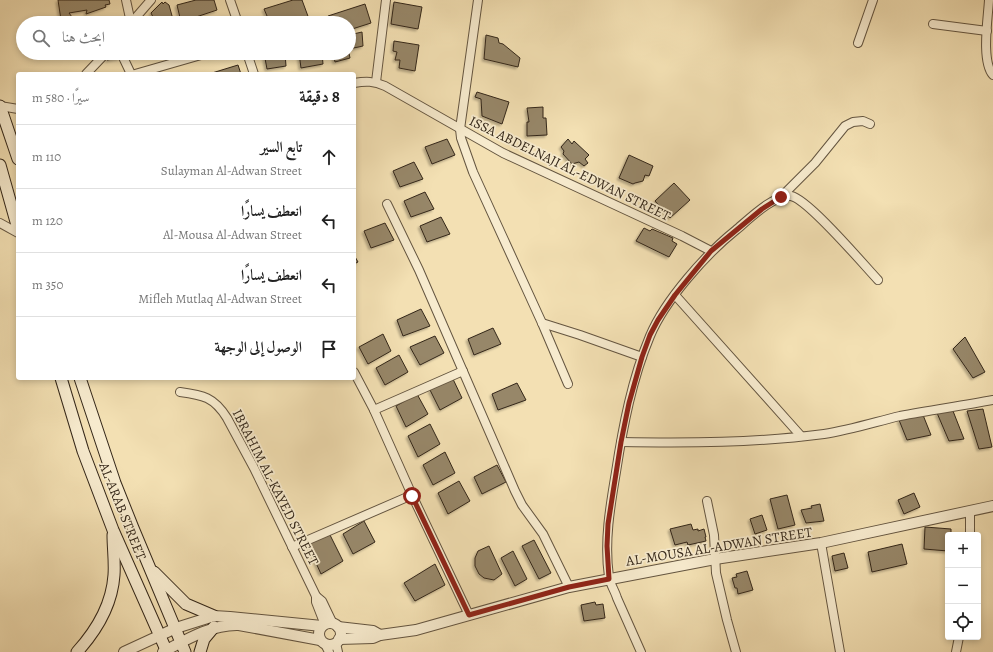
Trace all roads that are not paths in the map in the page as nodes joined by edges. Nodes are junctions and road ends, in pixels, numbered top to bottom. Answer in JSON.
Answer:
{"nodes":[{"id":1,"x":126,"y":0,"type":"edge"},
{"id":2,"x":151,"y":0,"type":"edge"},
{"id":3,"x":230,"y":0,"type":"edge"},
{"id":4,"x":386,"y":0,"type":"edge"},
{"id":5,"x":478,"y":0,"type":"edge"},
{"id":6,"x":873,"y":0,"type":"edge"},
{"id":7,"x":989,"y":0,"type":"edge"},
{"id":8,"x":129,"y":16,"type":"edge"},
{"id":9,"x":137,"y":16,"type":"edge"},
{"id":10,"x":236,"y":16,"type":"edge"},
{"id":11,"x":933,"y":24,"type":"dead end"},
{"id":12,"x":987,"y":31,"type":"junction"},
{"id":13,"x":858,"y":44,"type":"dead end"},
{"id":14,"x":99,"y":60,"type":"edge"},
{"id":15,"x":124,"y":60,"type":"edge"},
{"id":16,"x":184,"y":60,"type":"edge"},
{"id":17,"x":249,"y":60,"type":"edge"},
{"id":18,"x":88,"y":72,"type":"edge"},
{"id":19,"x":130,"y":72,"type":"edge"},
{"id":20,"x":142,"y":72,"type":"edge"},
{"id":21,"x":253,"y":72,"type":"edge"},
{"id":22,"x":993,"y":75,"type":"edge"},
{"id":23,"x":376,"y":82,"type":"junction"},
{"id":24,"x":356,"y":83,"type":"edge"},
{"id":25,"x":0,"y":106,"type":"edge"},
{"id":26,"x":16,"y":109,"type":"edge"},
{"id":27,"x":870,"y":124,"type":"dead end"},
{"id":28,"x":460,"y":129,"type":"junction"},
{"id":29,"x":16,"y":153,"type":"edge"},
{"id":30,"x":0,"y":168,"type":"edge"},
{"id":31,"x":781,"y":197,"type":"junction"},
{"id":32,"x":386,"y":204,"type":"dead end"},
{"id":33,"x":16,"y":222,"type":"edge"},
{"id":34,"x":0,"y":223,"type":"edge"},
{"id":35,"x":16,"y":232,"type":"edge"},
{"id":36,"x":711,"y":251,"type":"junction"},
{"id":37,"x":878,"y":280,"type":"dead end"},
{"id":38,"x":675,"y":295,"type":"junction"},
{"id":39,"x":542,"y":323,"type":"junction"},
{"id":40,"x":642,"y":357,"type":"junction"},
{"id":41,"x":464,"y":371,"type":"junction"},
{"id":42,"x":356,"y":376,"type":"edge"},
{"id":43,"x":62,"y":380,"type":"edge"},
{"id":44,"x":81,"y":380,"type":"edge"},
{"id":45,"x":568,"y":384,"type":"dead end"},
{"id":46,"x":180,"y":392,"type":"dead end"},
{"id":47,"x":993,"y":400,"type":"edge"},
{"id":48,"x":374,"y":410,"type":"junction"},
{"id":49,"x":801,"y":436,"type":"junction"},
{"id":50,"x":621,"y":442,"type":"junction"},
{"id":51,"x":412,"y":496,"type":"junction"},
{"id":52,"x":707,"y":501,"type":"dead end"},
{"id":53,"x":993,"y":506,"type":"edge"},
{"id":54,"x":970,"y":511,"type":"junction"},
{"id":55,"x":113,"y":530,"type":"junction"},
{"id":56,"x":970,"y":532,"type":"edge"},
{"id":57,"x":820,"y":543,"type":"junction"},
{"id":58,"x":292,"y":548,"type":"junction"},
{"id":59,"x":716,"y":559,"type":"junction"},
{"id":60,"x":151,"y":569,"type":"junction"},
{"id":61,"x":609,"y":579,"type":"junction"},
{"id":62,"x":569,"y":587,"type":"junction"},
{"id":63,"x":469,"y":615,"type":"junction"},
{"id":64,"x":214,"y":622,"type":"junction"},
{"id":65,"x":330,"y":626,"type":"junction"},
{"id":66,"x":176,"y":628,"type":"junction"},
{"id":67,"x":380,"y":635,"type":"junction"},
{"id":68,"x":159,"y":636,"type":"junction"},
{"id":69,"x":958,"y":640,"type":"edge"},
{"id":70,"x":325,"y":645,"type":"edge"},
{"id":71,"x":338,"y":645,"type":"edge"},
{"id":72,"x":183,"y":647,"type":"edge"},
{"id":73,"x":77,"y":652,"type":"edge"},
{"id":74,"x":124,"y":652,"type":"edge"},
{"id":75,"x":165,"y":652,"type":"edge"},
{"id":76,"x":200,"y":652,"type":"edge"},
{"id":77,"x":641,"y":652,"type":"edge"},
{"id":78,"x":736,"y":652,"type":"edge"},
{"id":79,"x":840,"y":652,"type":"edge"},
{"id":80,"x":956,"y":652,"type":"edge"}],
"edges":[{"from":1,"to":8,"type":"street"},
{"from":2,"to":9,"type":"street"},
{"from":3,"to":10,"type":"street"},
{"from":4,"to":23,"type":"street"},
{"from":5,"to":28,"type":"street"},
{"from":6,"to":13,"type":"street"},
{"from":7,"to":12,"type":"street"},
{"from":11,"to":12,"type":"street"},
{"from":12,"to":22,"type":"street"},
{"from":14,"to":18,"type":"street"},
{"from":15,"to":19,"type":"street"},
{"from":16,"to":20,"type":"street"},
{"from":17,"to":21,"type":"street"},
{"from":23,"to":24,"type":"street","name":"ISSA ABDELNAJI AL-EDWAN STREET"},
{"from":23,"to":28,"type":"street","name":"ISSA ABDELNAJI AL-EDWAN STREET"},
{"from":25,"to":26,"type":"street"},
{"from":25,"to":29,"type":"main road"},
{"from":27,"to":31,"type":"street"},
{"from":28,"to":36,"type":"street","name":"ISSA ABDELNAJI AL-EDWAN STREET"},
{"from":28,"to":39,"type":"street"},
{"from":30,"to":33,"type":"main road"},
{"from":31,"to":36,"type":"street"},
{"from":31,"to":37,"type":"street"},
{"from":32,"to":41,"type":"street"},
{"from":34,"to":35,"type":"street"},
{"from":36,"to":38,"type":"street"},
{"from":38,"to":40,"type":"street"},
{"from":38,"to":49,"type":"street"},
{"from":39,"to":40,"type":"street"},
{"from":39,"to":45,"type":"street"},
{"from":40,"to":50,"type":"street"},
{"from":41,"to":48,"type":"street"},
{"from":41,"to":62,"type":"street"},
{"from":42,"to":48,"type":"street"},
{"from":43,"to":55,"type":"main road","name":"AL-ARAB STREET"},
{"from":44,"to":60,"type":"main road","name":"AL-ARAB STREET"},
{"from":46,"to":58,"type":"street","name":"IBRAHIM AL-KAYED STREET"},
{"from":47,"to":49,"type":"street"},
{"from":48,"to":51,"type":"street"},
{"from":49,"to":50,"type":"street"},
{"from":50,"to":61,"type":"street"},
{"from":51,"to":58,"type":"street"},
{"from":51,"to":63,"type":"street"},
{"from":52,"to":59,"type":"street"},
{"from":53,"to":54,"type":"street","name":"AL-MOUSA AL-ADWAN STREET"},
{"from":54,"to":56,"type":"street"},
{"from":54,"to":57,"type":"street","name":"AL-MOUSA AL-ADWAN STREET"},
{"from":55,"to":68,"type":"main road","name":"AL-ARAB STREET"},
{"from":55,"to":73,"type":"main road"},
{"from":57,"to":59,"type":"street","name":"AL-MOUSA AL-ADWAN STREET"},
{"from":57,"to":79,"type":"street"},
{"from":58,"to":65,"type":"street","name":"IBRAHIM AL-KAYED STREET"},
{"from":59,"to":61,"type":"street","name":"AL-MOUSA AL-ADWAN STREET"},
{"from":59,"to":78,"type":"street"},
{"from":60,"to":64,"type":"main road"},
{"from":60,"to":66,"type":"main road","name":"AL-ARAB STREET"},
{"from":61,"to":62,"type":"street","name":"AL-MOUSA AL-ADWAN STREET"},
{"from":61,"to":77,"type":"street"},
{"from":62,"to":63,"type":"street","name":"AL-MOUSA AL-ADWAN STREET"},
{"from":63,"to":67,"type":"street","name":"AL-MOUSA AL-ADWAN STREET"},
{"from":64,"to":65,"type":"street","name":"AL-MOUSA AL-ADWAN STREET"},
{"from":64,"to":66,"type":"street","name":"AL-MOUSA AL-ADWAN STREET"},
{"from":64,"to":70,"type":"street","name":"AL-MOUSA AL-ADWAN STREET"},
{"from":64,"to":72,"type":"street","name":"AL-MOUSA AL-ADWAN STREET"},
{"from":64,"to":76,"type":"main road"},
{"from":65,"to":67,"type":"street","name":"AL-MOUSA AL-ADWAN STREET"},
{"from":65,"to":70,"type":"street"},
{"from":65,"to":71,"type":"street"},
{"from":66,"to":68,"type":"street","name":"AL-MOUSA AL-ADWAN STREET"},
{"from":66,"to":72,"type":"main road","name":"AL-ARAB STREET"},
{"from":67,"to":71,"type":"street","name":"AL-MOUSA AL-ADWAN STREET"},
{"from":68,"to":74,"type":"street","name":"AL-MOUSA AL-ADWAN STREET"},
{"from":68,"to":75,"type":"main road","name":"AL-ARAB STREET"},
{"from":69,"to":80,"type":"street"},
{"from":70,"to":71,"type":"street","name":"AL-MOUSA AL-ADWAN STREET"},
{"from":72,"to":75,"type":"street","name":"AL-MOUSA AL-ADWAN STREET"}]}
